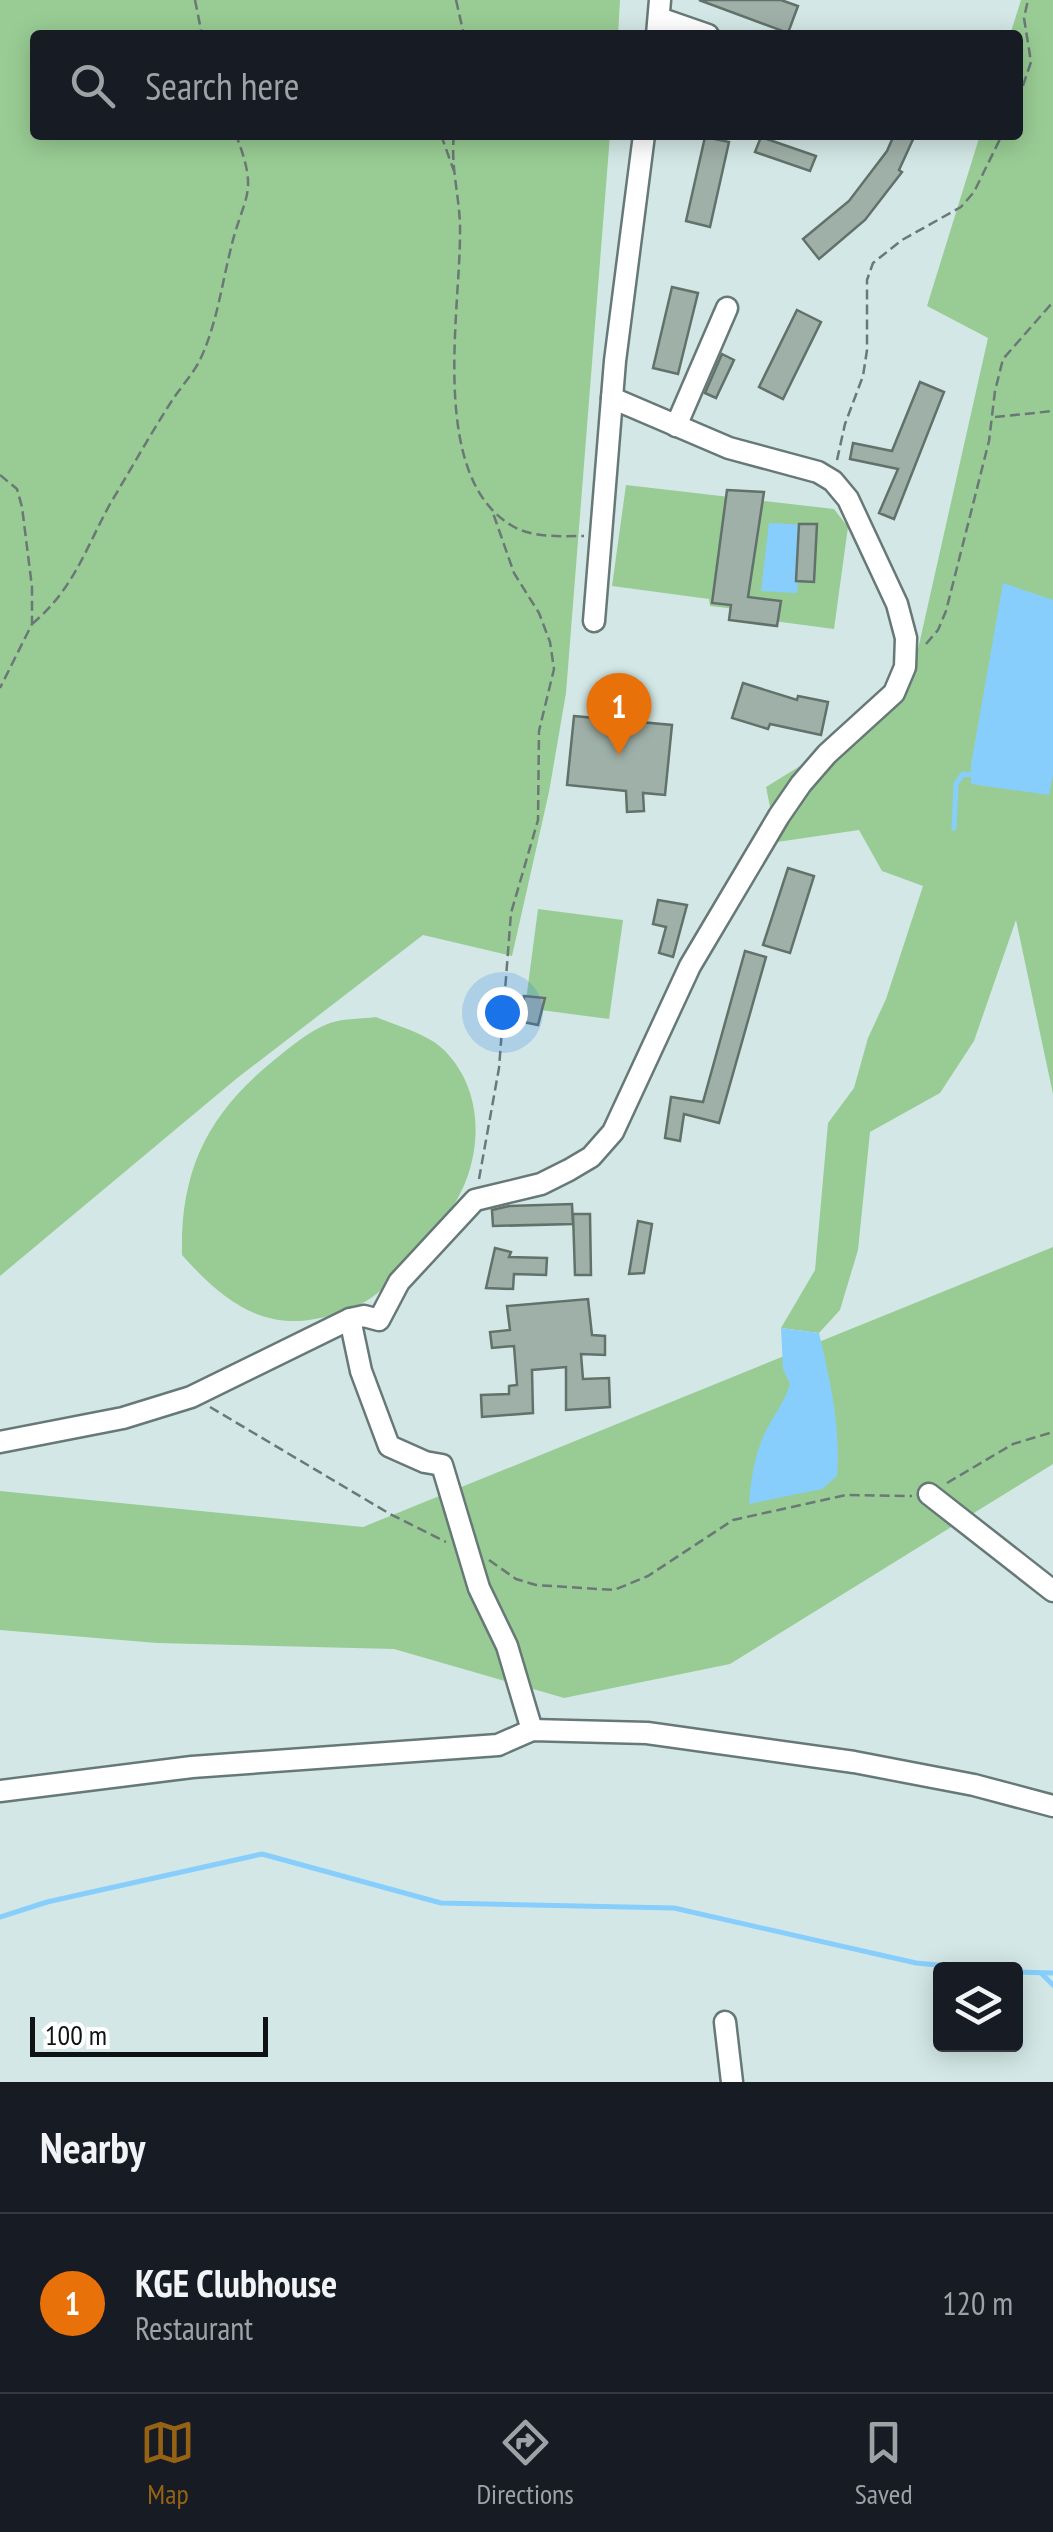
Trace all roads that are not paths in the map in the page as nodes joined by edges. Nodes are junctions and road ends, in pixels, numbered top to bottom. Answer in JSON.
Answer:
{"nodes":[{"id":1,"x":659,"y":18,"type":"edge"},
{"id":2,"x":694,"y":30,"type":"edge"},
{"id":3,"x":643,"y":140,"type":"edge"},
{"id":4,"x":727,"y":308,"type":"dead end"},
{"id":5,"x":612,"y":398,"type":"junction"},
{"id":6,"x":676,"y":426,"type":"junction"},
{"id":7,"x":594,"y":621,"type":"dead end"},
{"id":8,"x":350,"y":1318,"type":"junction"},
{"id":9,"x":0,"y":1442,"type":"edge"},
{"id":10,"x":928,"y":1494,"type":"road end"},
{"id":11,"x":1053,"y":1590,"type":"edge"},
{"id":12,"x":532,"y":1730,"type":"junction"},
{"id":13,"x":0,"y":1791,"type":"edge"},
{"id":14,"x":1053,"y":1806,"type":"edge"},
{"id":15,"x":725,"y":2022,"type":"dead end"},
{"id":16,"x":732,"y":2082,"type":"edge"}],
"edges":[{"from":1,"to":2,"type":"street"},
{"from":3,"to":5,"type":"street"},
{"from":4,"to":6,"type":"street"},
{"from":5,"to":6,"type":"street"},
{"from":5,"to":7,"type":"street"},
{"from":6,"to":8,"type":"street"},
{"from":8,"to":9,"type":"street"},
{"from":8,"to":12,"type":"street"},
{"from":10,"to":11,"type":"street"},
{"from":12,"to":13,"type":"street"},
{"from":12,"to":14,"type":"street"},
{"from":15,"to":16,"type":"street"}]}
